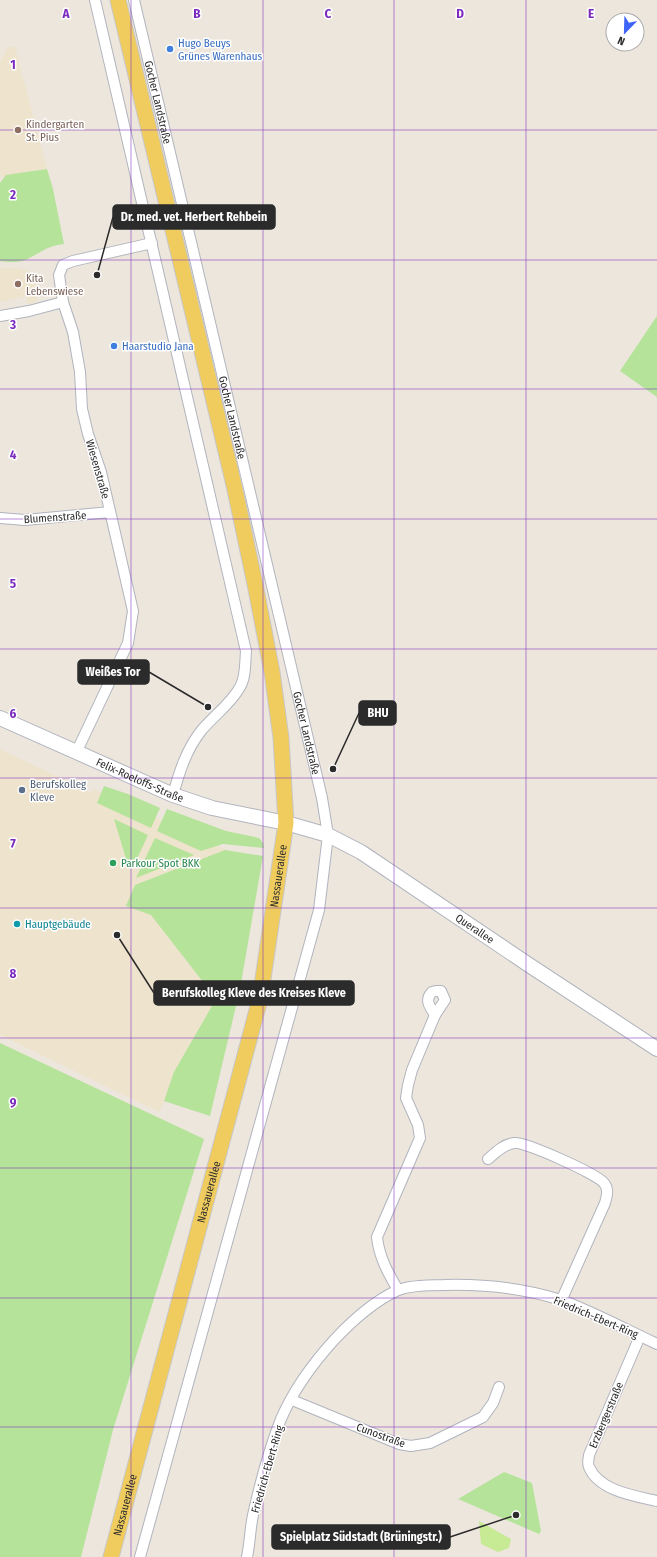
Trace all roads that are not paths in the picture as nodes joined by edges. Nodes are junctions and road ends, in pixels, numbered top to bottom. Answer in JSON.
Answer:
{"nodes":[{"id":1,"x":95,"y":0,"type":"edge"},
{"id":2,"x":118,"y":0,"type":"edge"},
{"id":3,"x":134,"y":0,"type":"edge"},
{"id":4,"x":152,"y":242,"type":"junction"},
{"id":5,"x":63,"y":302,"type":"junction"},
{"id":6,"x":0,"y":316,"type":"edge"},
{"id":7,"x":110,"y":512,"type":"junction"},
{"id":8,"x":0,"y":518,"type":"edge"},
{"id":9,"x":0,"y":718,"type":"edge"},
{"id":10,"x":76,"y":753,"type":"junction"},
{"id":11,"x":173,"y":796,"type":"junction"},
{"id":12,"x":286,"y":823,"type":"junction"},
{"id":13,"x":334,"y":838,"type":"junction"},
{"id":14,"x":435,"y":1015,"type":"dead end"},
{"id":15,"x":657,"y":1049,"type":"edge"},
{"id":16,"x":488,"y":1159,"type":"dead end"},
{"id":17,"x":398,"y":1290,"type":"junction"},
{"id":18,"x":561,"y":1301,"type":"junction"},
{"id":19,"x":640,"y":1336,"type":"junction"},
{"id":20,"x":657,"y":1344,"type":"edge"},
{"id":21,"x":499,"y":1387,"type":"dead end"},
{"id":22,"x":292,"y":1400,"type":"junction"},
{"id":23,"x":657,"y":1501,"type":"edge"},
{"id":24,"x":110,"y":1557,"type":"edge"},
{"id":25,"x":140,"y":1557,"type":"edge"},
{"id":26,"x":247,"y":1557,"type":"edge"}],
"edges":[{"from":1,"to":4,"type":"street"},
{"from":2,"to":12,"type":"main road","name":"Gocher Landstraße"},
{"from":3,"to":13,"type":"street","name":"Gocher Landstraße"},
{"from":4,"to":5,"type":"street","name":"Wiesenstraße"},
{"from":4,"to":11,"type":"street"},
{"from":5,"to":6,"type":"street"},
{"from":5,"to":7,"type":"street","name":"Wiesenstraße"},
{"from":7,"to":8,"type":"street","name":"Blumenstraße"},
{"from":7,"to":10,"type":"street","name":"Wiesenstraße"},
{"from":9,"to":10,"type":"street","name":"Felix-Roeloffs-Straße"},
{"from":10,"to":11,"type":"street","name":"Felix-Roeloffs-Straße"},
{"from":11,"to":12,"type":"street","name":"Felix-Roeloffs-Straße"},
{"from":12,"to":13,"type":"street","name":"Querallee"},
{"from":12,"to":24,"type":"main road","name":"Nassauerallee"},
{"from":13,"to":15,"type":"street","name":"Querallee"},
{"from":13,"to":25,"type":"street"},
{"from":14,"to":17,"type":"street"},
{"from":16,"to":18,"type":"street"},
{"from":17,"to":18,"type":"street","name":"Friedrich-Ebert-Ring"},
{"from":17,"to":22,"type":"street","name":"Friedrich-Ebert-Ring"},
{"from":18,"to":19,"type":"street","name":"Friedrich-Ebert-Ring"},
{"from":19,"to":20,"type":"street","name":"Friedrich-Ebert-Ring"},
{"from":19,"to":23,"type":"street","name":"Erzbergerstraße"},
{"from":21,"to":22,"type":"street","name":"Cunostraße"},
{"from":22,"to":26,"type":"street","name":"Friedrich-Ebert-Ring"}]}
